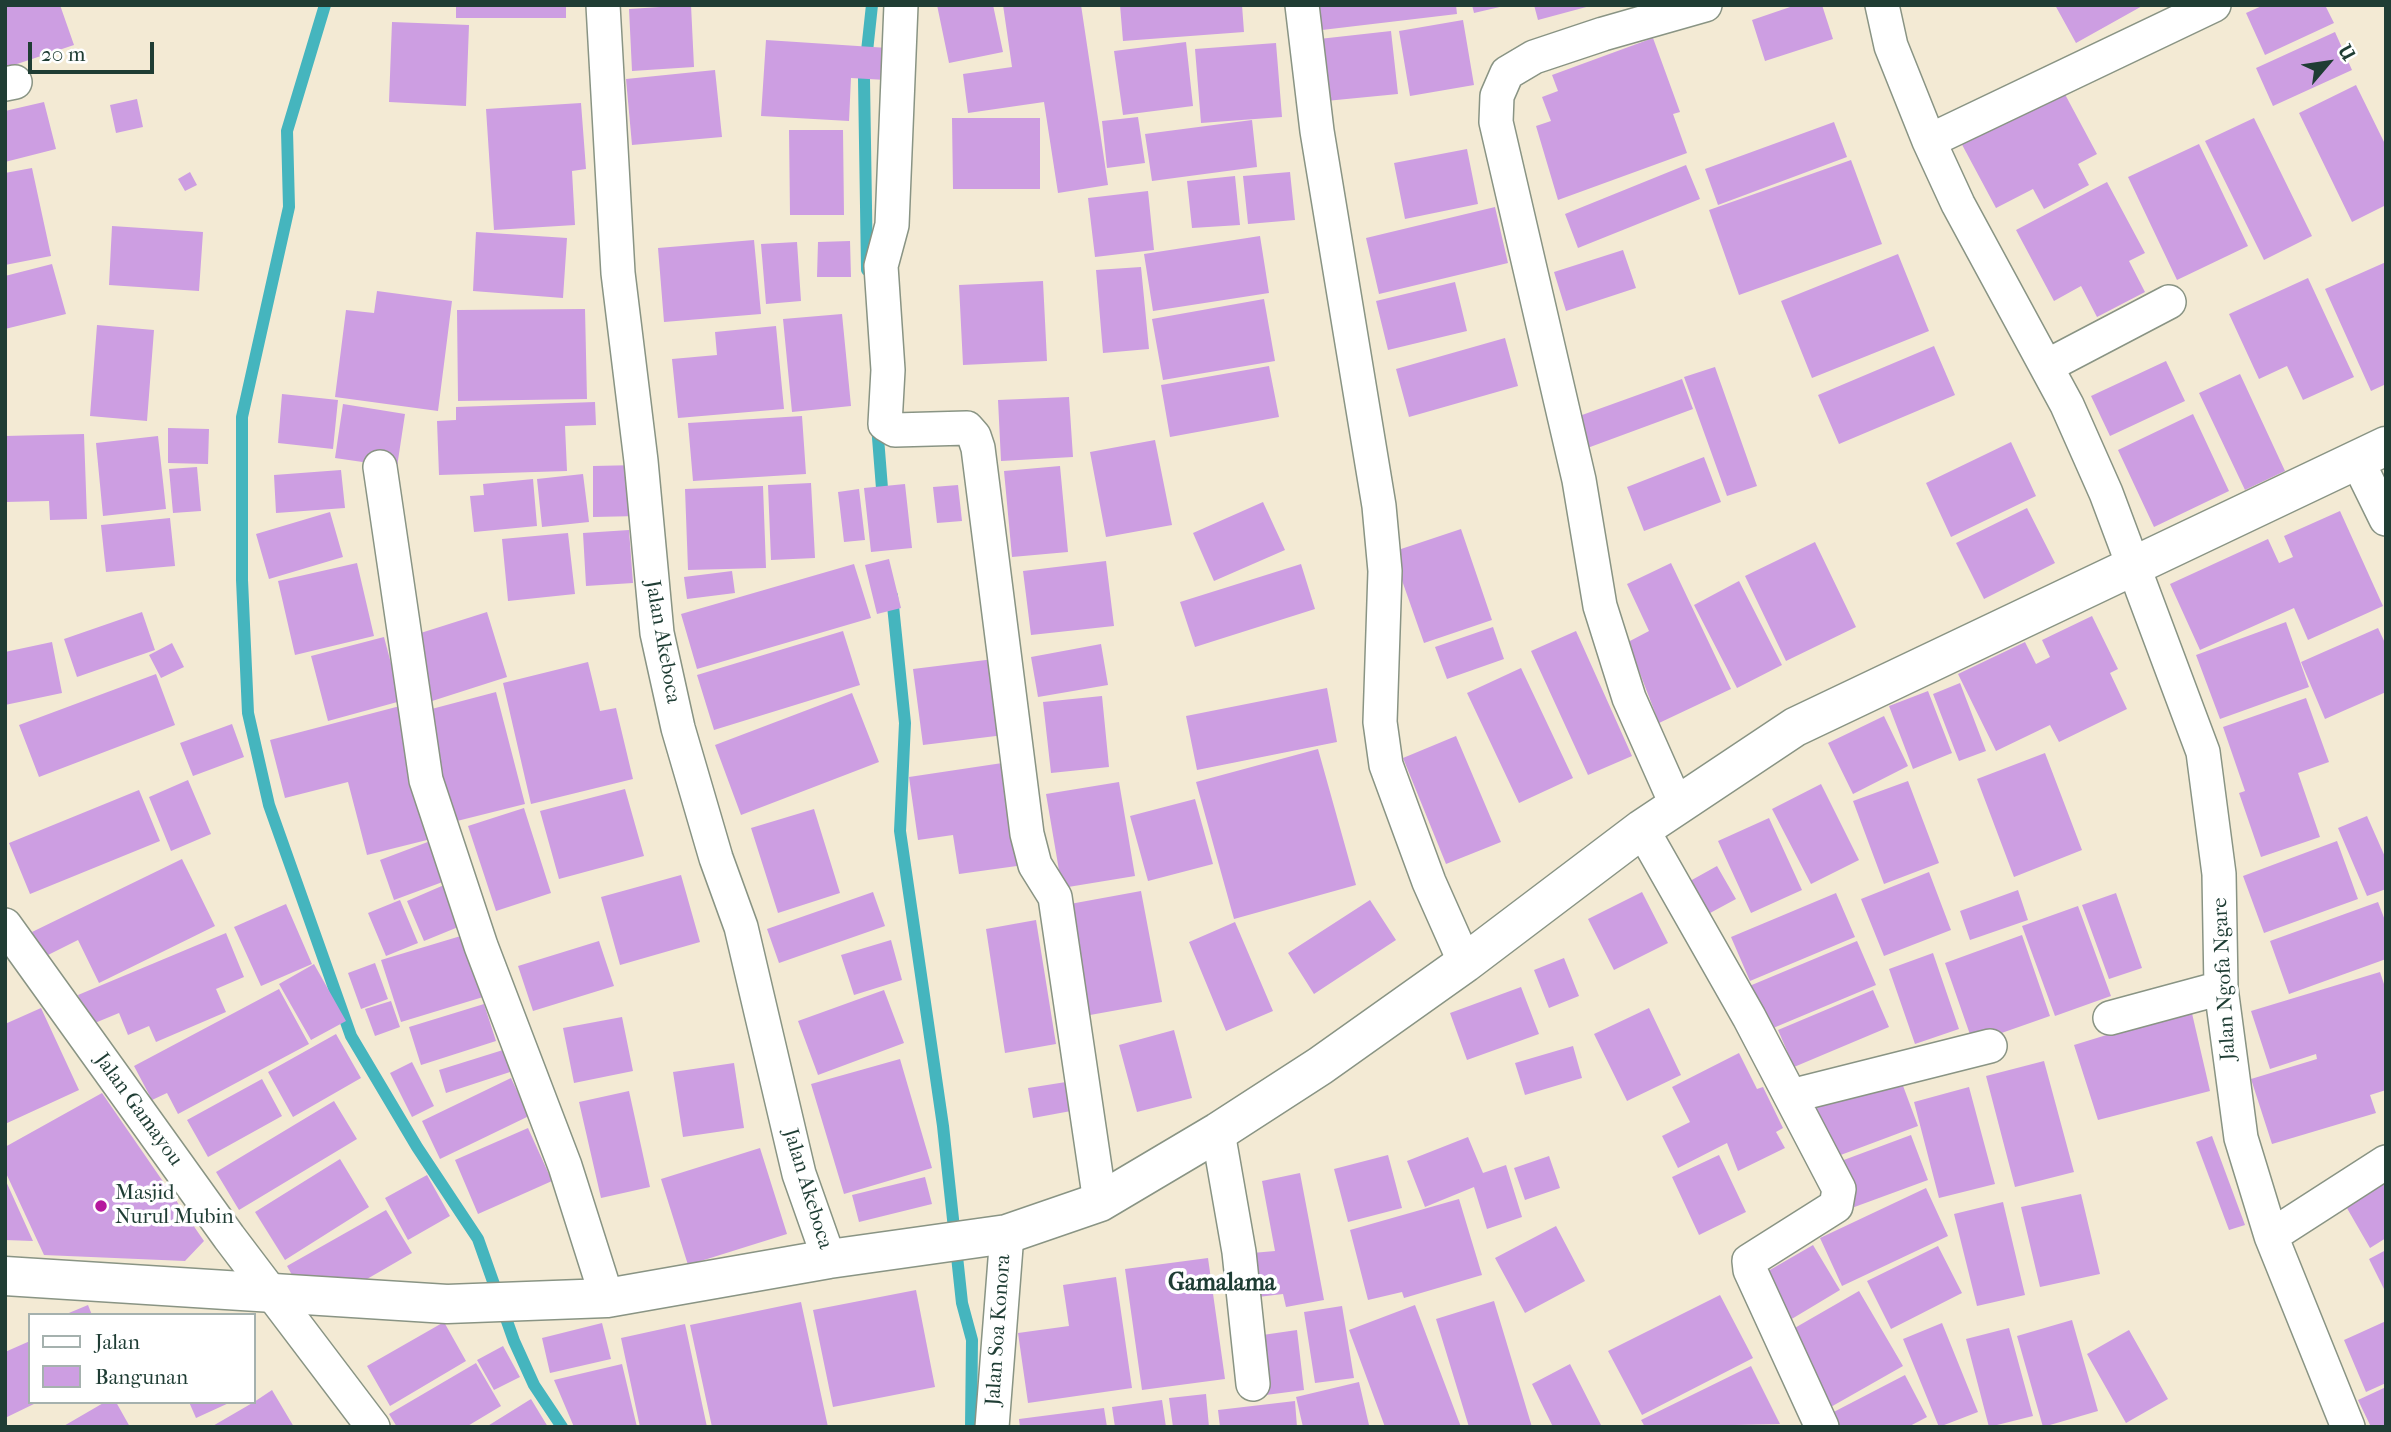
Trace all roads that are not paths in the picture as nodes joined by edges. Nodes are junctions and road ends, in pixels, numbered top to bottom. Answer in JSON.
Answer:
{"nodes":[{"id":1,"x":603,"y":5,"type":"edge"},
{"id":2,"x":901,"y":5,"type":"edge"},
{"id":3,"x":1302,"y":5,"type":"edge"},
{"id":4,"x":1705,"y":5,"type":"edge"},
{"id":5,"x":1882,"y":5,"type":"edge"},
{"id":6,"x":2214,"y":5,"type":"edge"},
{"id":7,"x":1929,"y":141,"type":"junction"},
{"id":8,"x":2169,"y":302,"type":"dead end"},
{"id":9,"x":2047,"y":366,"type":"junction"},
{"id":10,"x":2372,"y":453,"type":"edge"},
{"id":11,"x":380,"y":467,"type":"dead end"},
{"id":12,"x":2386,"y":520,"type":"edge"},
{"id":13,"x":2133,"y":566,"type":"junction"},
{"id":14,"x":1677,"y":806,"type":"junction"},
{"id":15,"x":1642,"y":829,"type":"junction"},
{"id":16,"x":5,"y":925,"type":"edge"},
{"id":17,"x":1465,"y":963,"type":"junction"},
{"id":18,"x":2221,"y":988,"type":"junction"},
{"id":19,"x":2109,"y":1018,"type":"dead end"},
{"id":20,"x":1990,"y":1046,"type":"dead end"},
{"id":21,"x":1791,"y":1096,"type":"junction"},
{"id":22,"x":1218,"y":1132,"type":"junction"},
{"id":23,"x":2386,"y":1162,"type":"edge"},
{"id":24,"x":1100,"y":1202,"type":"junction"},
{"id":25,"x":990,"y":1236,"type":"junction"},
{"id":26,"x":2271,"y":1236,"type":"junction"},
{"id":27,"x":829,"y":1259,"type":"junction"},
{"id":28,"x":5,"y":1276,"type":"edge"},
{"id":29,"x":273,"y":1295,"type":"junction"},
{"id":30,"x":607,"y":1298,"type":"junction"},
{"id":31,"x":1252,"y":1384,"type":"dead end"},
{"id":32,"x":373,"y":1427,"type":"edge"},
{"id":33,"x":992,"y":1427,"type":"edge"},
{"id":34,"x":1822,"y":1427,"type":"edge"},
{"id":35,"x":2348,"y":1427,"type":"edge"}],
"edges":[{"from":1,"to":27,"type":"street","name":"Jalan Akeboca"},
{"from":2,"to":24,"type":"street"},
{"from":3,"to":17,"type":"street"},
{"from":4,"to":14,"type":"street"},
{"from":5,"to":7,"type":"street","name":"Jalan Ngofa Ngare"},
{"from":6,"to":7,"type":"street"},
{"from":7,"to":9,"type":"street","name":"Jalan Ngofa Ngare"},
{"from":8,"to":9,"type":"street"},
{"from":9,"to":13,"type":"street","name":"Jalan Ngofa Ngare"},
{"from":10,"to":12,"type":"street"},
{"from":10,"to":13,"type":"street"},
{"from":11,"to":30,"type":"street"},
{"from":13,"to":14,"type":"street"},
{"from":13,"to":18,"type":"street","name":"Jalan Ngofa Ngare"},
{"from":14,"to":15,"type":"street"},
{"from":15,"to":17,"type":"street"},
{"from":15,"to":21,"type":"street"},
{"from":16,"to":29,"type":"street","name":"Jalan Gamayou"},
{"from":17,"to":22,"type":"street"},
{"from":18,"to":19,"type":"street"},
{"from":18,"to":26,"type":"street","name":"Jalan Ngofa Ngare"},
{"from":20,"to":21,"type":"street"},
{"from":21,"to":34,"type":"street"},
{"from":22,"to":24,"type":"street"},
{"from":22,"to":31,"type":"street"},
{"from":23,"to":26,"type":"street"},
{"from":24,"to":25,"type":"street"},
{"from":25,"to":27,"type":"street"},
{"from":25,"to":33,"type":"street","name":"Jalan Soa Konora"},
{"from":26,"to":35,"type":"street","name":"Jalan Ngofa Ngare"},
{"from":27,"to":30,"type":"street"},
{"from":28,"to":29,"type":"street"},
{"from":29,"to":30,"type":"street"},
{"from":29,"to":32,"type":"street","name":"Jalan Gamayou"}]}
